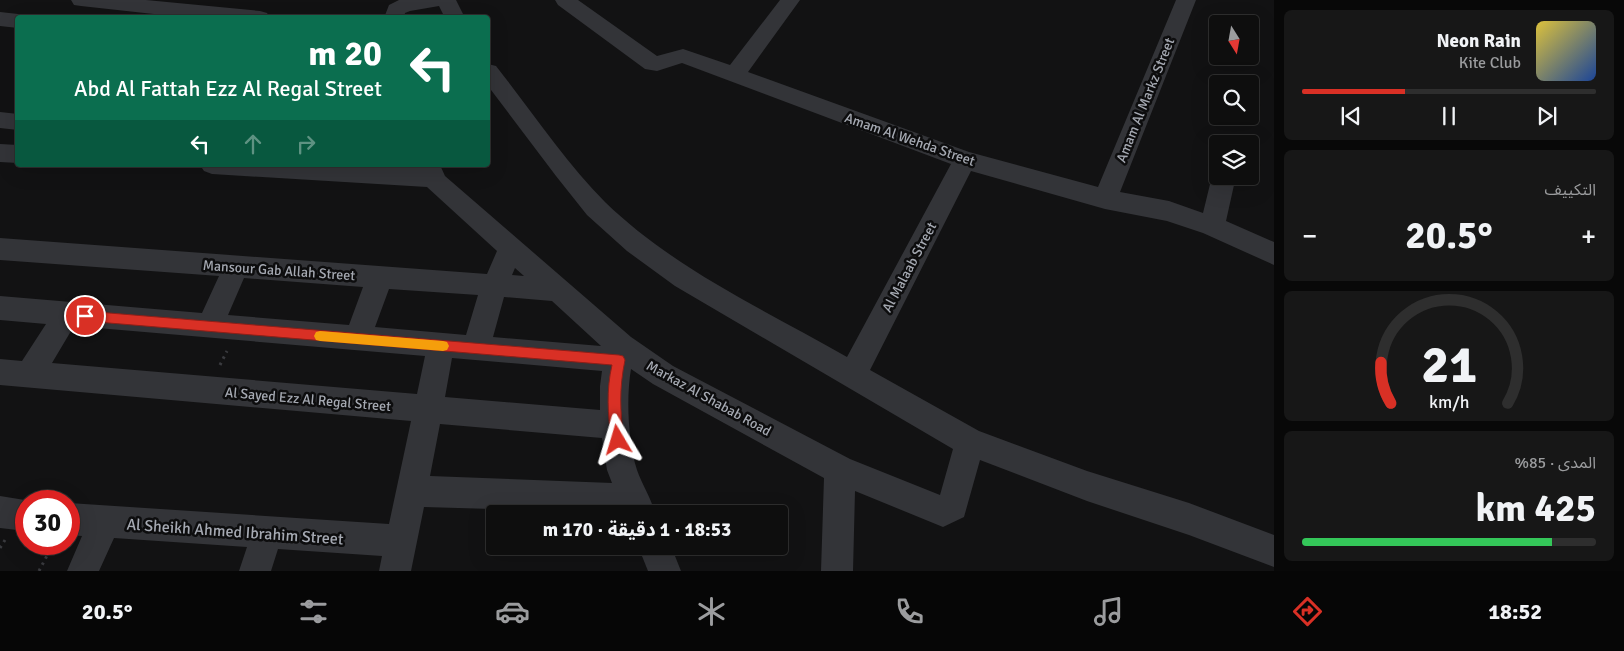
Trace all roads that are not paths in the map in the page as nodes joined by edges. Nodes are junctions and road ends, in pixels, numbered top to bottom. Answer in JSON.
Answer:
{"nodes":[{"id":1,"x":81,"y":0,"type":"edge"},
{"id":2,"x":438,"y":0,"type":"edge"},
{"id":3,"x":446,"y":0,"type":"edge"},
{"id":4,"x":566,"y":0,"type":"edge"},
{"id":5,"x":790,"y":0,"type":"edge"},
{"id":6,"x":1186,"y":0,"type":"edge"},
{"id":7,"x":230,"y":15,"type":"edge"},
{"id":8,"x":395,"y":15,"type":"edge"},
{"id":9,"x":454,"y":15,"type":"edge"},
{"id":10,"x":0,"y":19,"type":"edge"},
{"id":11,"x":15,"y":20,"type":"edge"},
{"id":12,"x":490,"y":74,"type":"edge"},
{"id":13,"x":734,"y":76,"type":"junction"},
{"id":14,"x":0,"y":120,"type":"edge"},
{"id":15,"x":15,"y":122,"type":"edge"},
{"id":16,"x":0,"y":153,"type":"edge"},
{"id":17,"x":15,"y":154,"type":"edge"},
{"id":18,"x":965,"y":160,"type":"junction"},
{"id":19,"x":285,"y":167,"type":"edge"},
{"id":20,"x":430,"y":171,"type":"edge"},
{"id":21,"x":1222,"y":185,"type":"edge"},
{"id":22,"x":1104,"y":199,"type":"junction"},
{"id":23,"x":1212,"y":226,"type":"junction"},
{"id":24,"x":511,"y":248,"type":"junction"},
{"id":25,"x":0,"y":249,"type":"edge"},
{"id":26,"x":1274,"y":254,"type":"edge"},
{"id":27,"x":236,"y":266,"type":"junction"},
{"id":28,"x":380,"y":278,"type":"junction"},
{"id":29,"x":494,"y":286,"type":"junction"},
{"id":30,"x":558,"y":290,"type":"junction"},
{"id":31,"x":0,"y":308,"type":"edge"},
{"id":32,"x":67,"y":314,"type":"junction"},
{"id":33,"x":209,"y":327,"type":"junction"},
{"id":34,"x":357,"y":339,"type":"junction"},
{"id":35,"x":441,"y":346,"type":"junction"},
{"id":36,"x":476,"y":349,"type":"junction"},
{"id":37,"x":620,"y":353,"type":"junction"},
{"id":38,"x":0,"y":372,"type":"edge"},
{"id":39,"x":853,"y":374,"type":"junction"},
{"id":40,"x":29,"y":375,"type":"junction"},
{"id":41,"x":428,"y":409,"type":"junction"},
{"id":42,"x":615,"y":425,"type":"junction"},
{"id":43,"x":970,"y":442,"type":"junction"},
{"id":44,"x":840,"y":470,"type":"junction"},
{"id":45,"x":412,"y":491,"type":"junction"},
{"id":46,"x":609,"y":505,"type":"edge"},
{"id":47,"x":636,"y":505,"type":"edge"},
{"id":48,"x":0,"y":512,"type":"edge"},
{"id":49,"x":15,"y":514,"type":"edge"},
{"id":50,"x":80,"y":520,"type":"edge"},
{"id":51,"x":104,"y":523,"type":"junction"},
{"id":52,"x":268,"y":533,"type":"junction"},
{"id":53,"x":1274,"y":551,"type":"edge"},
{"id":54,"x":658,"y":555,"type":"edge"},
{"id":55,"x":399,"y":556,"type":"edge"},
{"id":56,"x":83,"y":571,"type":"edge"},
{"id":57,"x":255,"y":571,"type":"edge"},
{"id":58,"x":665,"y":571,"type":"edge"},
{"id":59,"x":837,"y":571,"type":"edge"}],
"edges":[{"from":1,"to":7,"type":"street"},
{"from":2,"to":8,"type":"street"},
{"from":3,"to":9,"type":"street"},
{"from":4,"to":13,"type":"street","name":"Amam Al Wehda Street"},
{"from":5,"to":13,"type":"street"},
{"from":6,"to":22,"type":"street","name":"Amam Al Markz Street"},
{"from":10,"to":11,"type":"street"},
{"from":12,"to":39,"type":"street"},
{"from":13,"to":18,"type":"street","name":"Amam Al Wehda Street"},
{"from":14,"to":15,"type":"street"},
{"from":16,"to":17,"type":"street"},
{"from":18,"to":22,"type":"street","name":"Amam Al Wehda Street"},
{"from":18,"to":39,"type":"street","name":"Al Malaab Street"},
{"from":19,"to":20,"type":"street"},
{"from":20,"to":24,"type":"street","name":"Markaz Al Shabab Road"},
{"from":21,"to":23,"type":"street"},
{"from":22,"to":23,"type":"street","name":"Amam Al Wehda Street"},
{"from":23,"to":26,"type":"street","name":"Amam Al Wehda Street"},
{"from":24,"to":29,"type":"street"},
{"from":24,"to":30,"type":"street","name":"Markaz Al Shabab Road"},
{"from":25,"to":27,"type":"street","name":"Mansour Gab Allah Street"},
{"from":27,"to":28,"type":"street","name":"Mansour Gab Allah Street"},
{"from":27,"to":33,"type":"street"},
{"from":28,"to":29,"type":"street","name":"Mansour Gab Allah Street"},
{"from":28,"to":34,"type":"street"},
{"from":29,"to":30,"type":"street","name":"Mansour Gab Allah Street"},
{"from":29,"to":36,"type":"street"},
{"from":30,"to":37,"type":"street","name":"Markaz Al Shabab Road"},
{"from":31,"to":32,"type":"street"},
{"from":32,"to":33,"type":"street"},
{"from":32,"to":40,"type":"street"},
{"from":33,"to":34,"type":"street"},
{"from":34,"to":35,"type":"street"},
{"from":35,"to":36,"type":"street"},
{"from":35,"to":41,"type":"street"},
{"from":36,"to":37,"type":"street"},
{"from":37,"to":42,"type":"street"},
{"from":37,"to":44,"type":"street","name":"Markaz Al Shabab Road"},
{"from":38,"to":40,"type":"street","name":"Al Sayed Ezz Al Regal Street"},
{"from":39,"to":43,"type":"street"},
{"from":40,"to":41,"type":"street","name":"Al Sayed Ezz Al Regal Street"},
{"from":41,"to":42,"type":"street","name":"Al Sayed Ezz Al Regal Street"},
{"from":41,"to":45,"type":"street"},
{"from":42,"to":47,"type":"street"},
{"from":43,"to":44,"type":"street","name":"Markaz Al Shabab Road"},
{"from":43,"to":53,"type":"street"},
{"from":44,"to":59,"type":"street"},
{"from":45,"to":46,"type":"street"},
{"from":45,"to":55,"type":"street"},
{"from":48,"to":49,"type":"street"},
{"from":50,"to":51,"type":"street","name":"Al Sheikh Ahmed Ibrahim Street"},
{"from":51,"to":52,"type":"street","name":"Al Sheikh Ahmed Ibrahim Street"},
{"from":51,"to":56,"type":"street"},
{"from":52,"to":55,"type":"street","name":"Al Sheikh Ahmed Ibrahim Street"},
{"from":52,"to":57,"type":"street"},
{"from":54,"to":58,"type":"street"}]}
